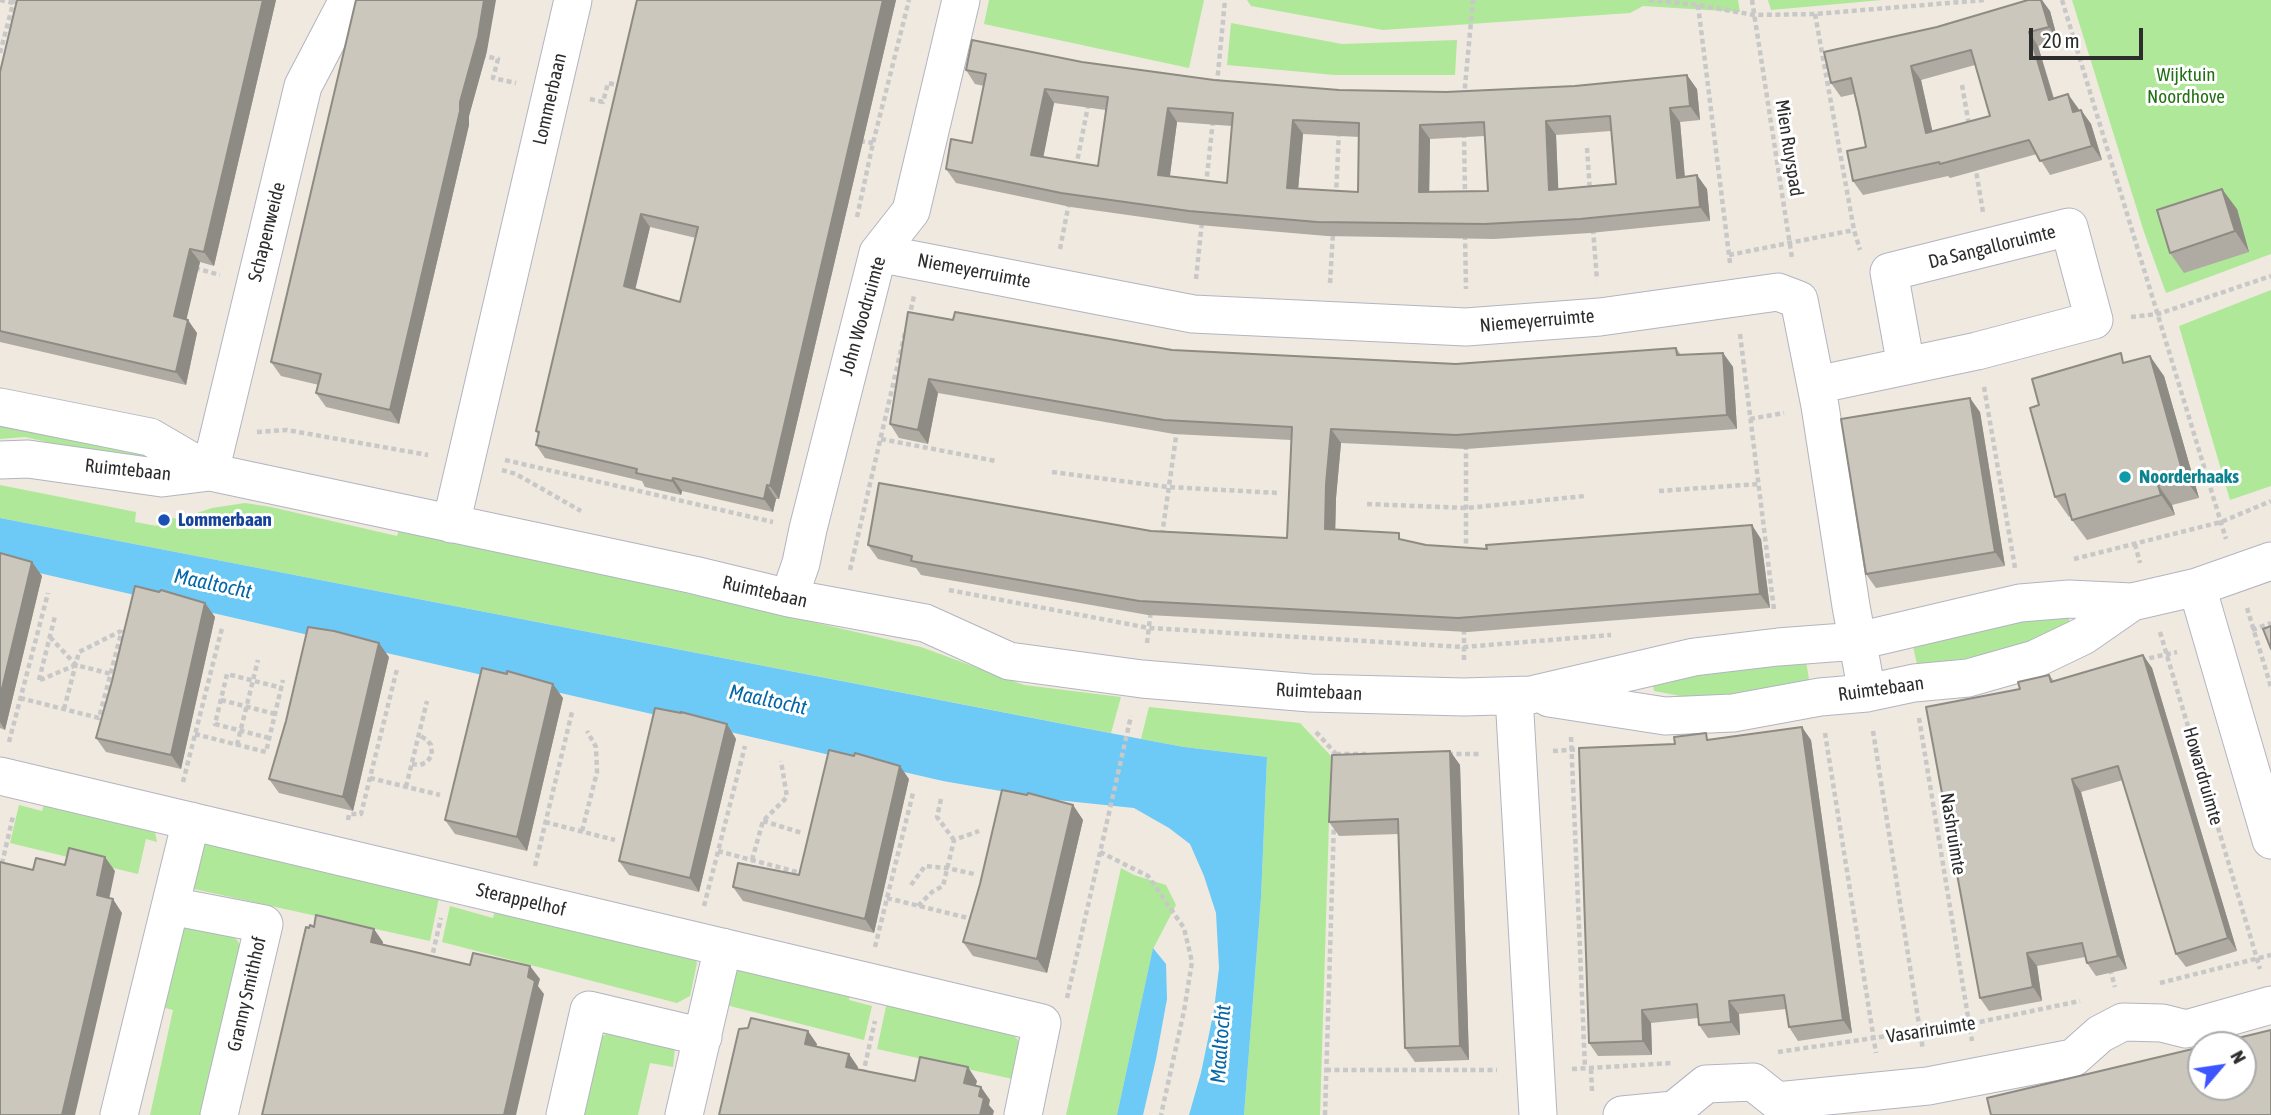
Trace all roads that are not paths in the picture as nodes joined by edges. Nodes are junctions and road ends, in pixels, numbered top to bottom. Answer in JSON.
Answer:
{"nodes":[{"id":1,"x":348,"y":0,"type":"edge"},
{"id":2,"x":573,"y":0,"type":"edge"},
{"id":3,"x":961,"y":0,"type":"edge"},
{"id":4,"x":878,"y":253,"type":"junction"},
{"id":5,"x":1906,"y":366,"type":"junction"},
{"id":6,"x":1816,"y":385,"type":"junction"},
{"id":7,"x":0,"y":407,"type":"edge"},
{"id":8,"x":0,"y":460,"type":"edge"},
{"id":9,"x":210,"y":472,"type":"junction"},
{"id":10,"x":451,"y":524,"type":"junction"},
{"id":11,"x":2271,"y":561,"type":"edge"},
{"id":12,"x":2197,"y":587,"type":"junction"},
{"id":13,"x":789,"y":598,"type":"junction"},
{"id":14,"x":2141,"y":600,"type":"junction"},
{"id":15,"x":1858,"y":641,"type":"junction"},
{"id":16,"x":1569,"y":693,"type":"junction"},
{"id":17,"x":1867,"y":693,"type":"junction"},
{"id":18,"x":1522,"y":696,"type":"junction"},
{"id":19,"x":7,"y":778,"type":"edge"},
{"id":20,"x":183,"y":819,"type":"junction"},
{"id":21,"x":2271,"y":840,"type":"edge"},
{"id":22,"x":171,"y":906,"type":"junction"},
{"id":23,"x":709,"y":944,"type":"junction"},
{"id":24,"x":2271,"y":1006,"type":"edge"},
{"id":25,"x":703,"y":1037,"type":"junction"},
{"id":26,"x":1931,"y":1100,"type":"edge"},
{"id":27,"x":119,"y":1115,"type":"edge"},
{"id":28,"x":219,"y":1115,"type":"edge"},
{"id":29,"x":565,"y":1115,"type":"edge"},
{"id":30,"x":684,"y":1115,"type":"edge"},
{"id":31,"x":1023,"y":1115,"type":"edge"},
{"id":32,"x":1538,"y":1115,"type":"edge"},
{"id":33,"x":1622,"y":1115,"type":"edge"}],
"edges":[{"from":1,"to":9,"type":"street","name":"Schapenweide"},
{"from":2,"to":10,"type":"street","name":"Lommerbaan"},
{"from":3,"to":4,"type":"street","name":"John Woodruimte"},
{"from":4,"to":6,"type":"street","name":"Niemeyerruimte"},
{"from":4,"to":13,"type":"street","name":"John Woodruimte"},
{"from":5,"to":5,"type":"street","name":"Da Sangalloruimte"},
{"from":5,"to":6,"type":"street"},
{"from":6,"to":15,"type":"street"},
{"from":7,"to":9,"type":"street"},
{"from":8,"to":9,"type":"street","name":"Ruimtebaan"},
{"from":9,"to":10,"type":"street","name":"Ruimtebaan"},
{"from":10,"to":13,"type":"street","name":"Ruimtebaan"},
{"from":11,"to":12,"type":"street","name":"Ruimtebaan"},
{"from":12,"to":14,"type":"street","name":"Ruimtebaan"},
{"from":12,"to":21,"type":"street"},
{"from":13,"to":18,"type":"street","name":"Ruimtebaan"},
{"from":14,"to":15,"type":"street","name":"Ruimtebaan"},
{"from":14,"to":17,"type":"street","name":"Ruimtebaan"},
{"from":15,"to":16,"type":"street","name":"Ruimtebaan"},
{"from":15,"to":17,"type":"street"},
{"from":16,"to":17,"type":"street","name":"Ruimtebaan"},
{"from":16,"to":18,"type":"street","name":"Ruimtebaan"},
{"from":18,"to":32,"type":"street"},
{"from":19,"to":20,"type":"street","name":"Sterappelhof"},
{"from":20,"to":22,"type":"street"},
{"from":20,"to":23,"type":"street","name":"Sterappelhof"},
{"from":22,"to":27,"type":"street"},
{"from":22,"to":28,"type":"street","name":"Granny Smithhof"},
{"from":23,"to":25,"type":"street"},
{"from":23,"to":31,"type":"street","name":"Sterappelhof"},
{"from":24,"to":26,"type":"street"},
{"from":25,"to":29,"type":"street"},
{"from":25,"to":30,"type":"street"},
{"from":26,"to":33,"type":"street"}]}
